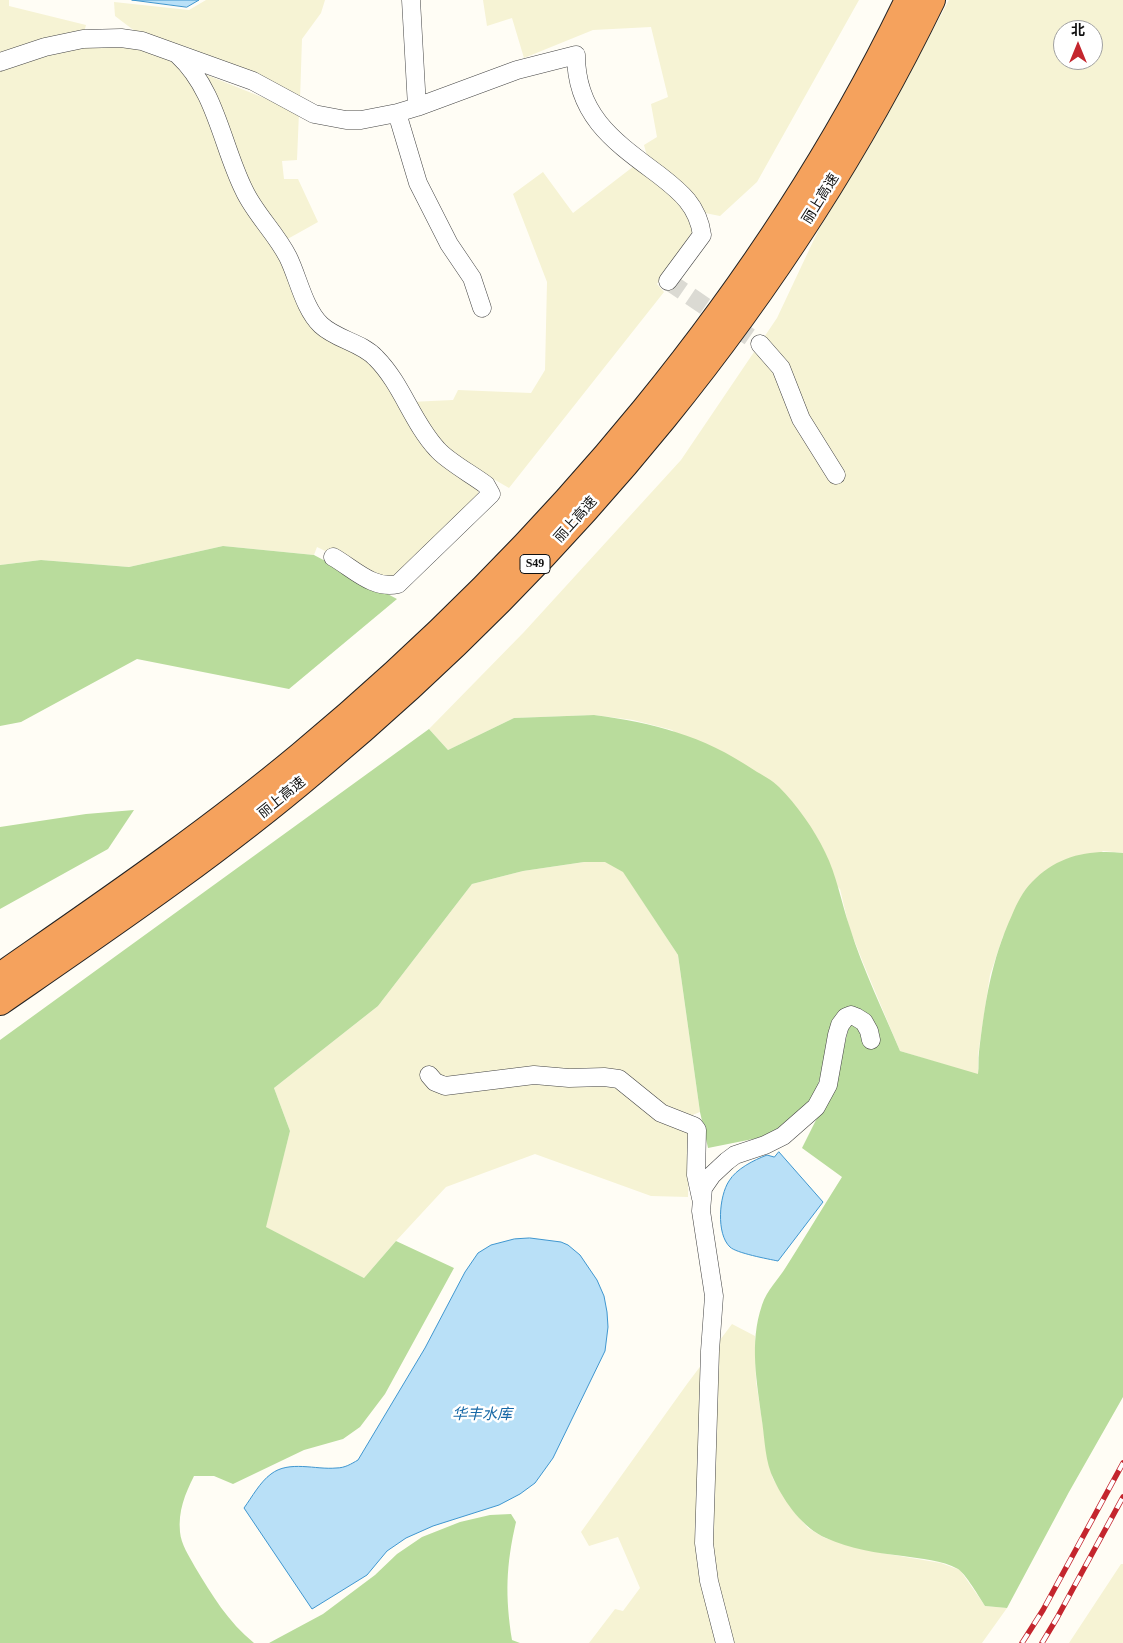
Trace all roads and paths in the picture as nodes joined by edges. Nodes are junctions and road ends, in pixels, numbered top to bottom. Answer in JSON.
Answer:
{"nodes":[{"id":1,"x":411,"y":0,"type":"edge"},
{"id":2,"x":908,"y":0,"type":"edge"},
{"id":3,"x":932,"y":0,"type":"edge"},
{"id":4,"x":176,"y":53,"type":"junction"},
{"id":5,"x":0,"y":62,"type":"edge"},
{"id":6,"x":417,"y":107,"type":"junction"},
{"id":7,"x":397,"y":113,"type":"junction"},
{"id":8,"x":668,"y":281,"type":"dead end"},
{"id":9,"x":482,"y":308,"type":"dead end"},
{"id":10,"x":760,"y":344,"type":"tunnel mouth"},
{"id":11,"x":836,"y":474,"type":"dead end"},
{"id":12,"x":333,"y":557,"type":"dead end"},
{"id":13,"x":0,"y":976,"type":"edge"},
{"id":14,"x":0,"y":1002,"type":"edge"},
{"id":15,"x":871,"y":1040,"type":"dead end"},
{"id":16,"x":429,"y":1075,"type":"dead end"},
{"id":17,"x":701,"y":1198,"type":"junction"},
{"id":18,"x":725,"y":1643,"type":"edge"}],
"edges":[{"from":1,"to":6,"type":"street"},
{"from":2,"to":13,"type":"highway","name":"丽上高速","number":"S49"},
{"from":3,"to":14,"type":"highway","name":"丽上高速","number":"S49"},
{"from":4,"to":5,"type":"street"},
{"from":4,"to":7,"type":"street"},
{"from":4,"to":12,"type":"street"},
{"from":6,"to":7,"type":"street"},
{"from":6,"to":8,"type":"street"},
{"from":7,"to":9,"type":"street"},
{"from":10,"to":11,"type":"street"},
{"from":15,"to":17,"type":"street"},
{"from":16,"to":17,"type":"street"},
{"from":17,"to":18,"type":"street"}]}
